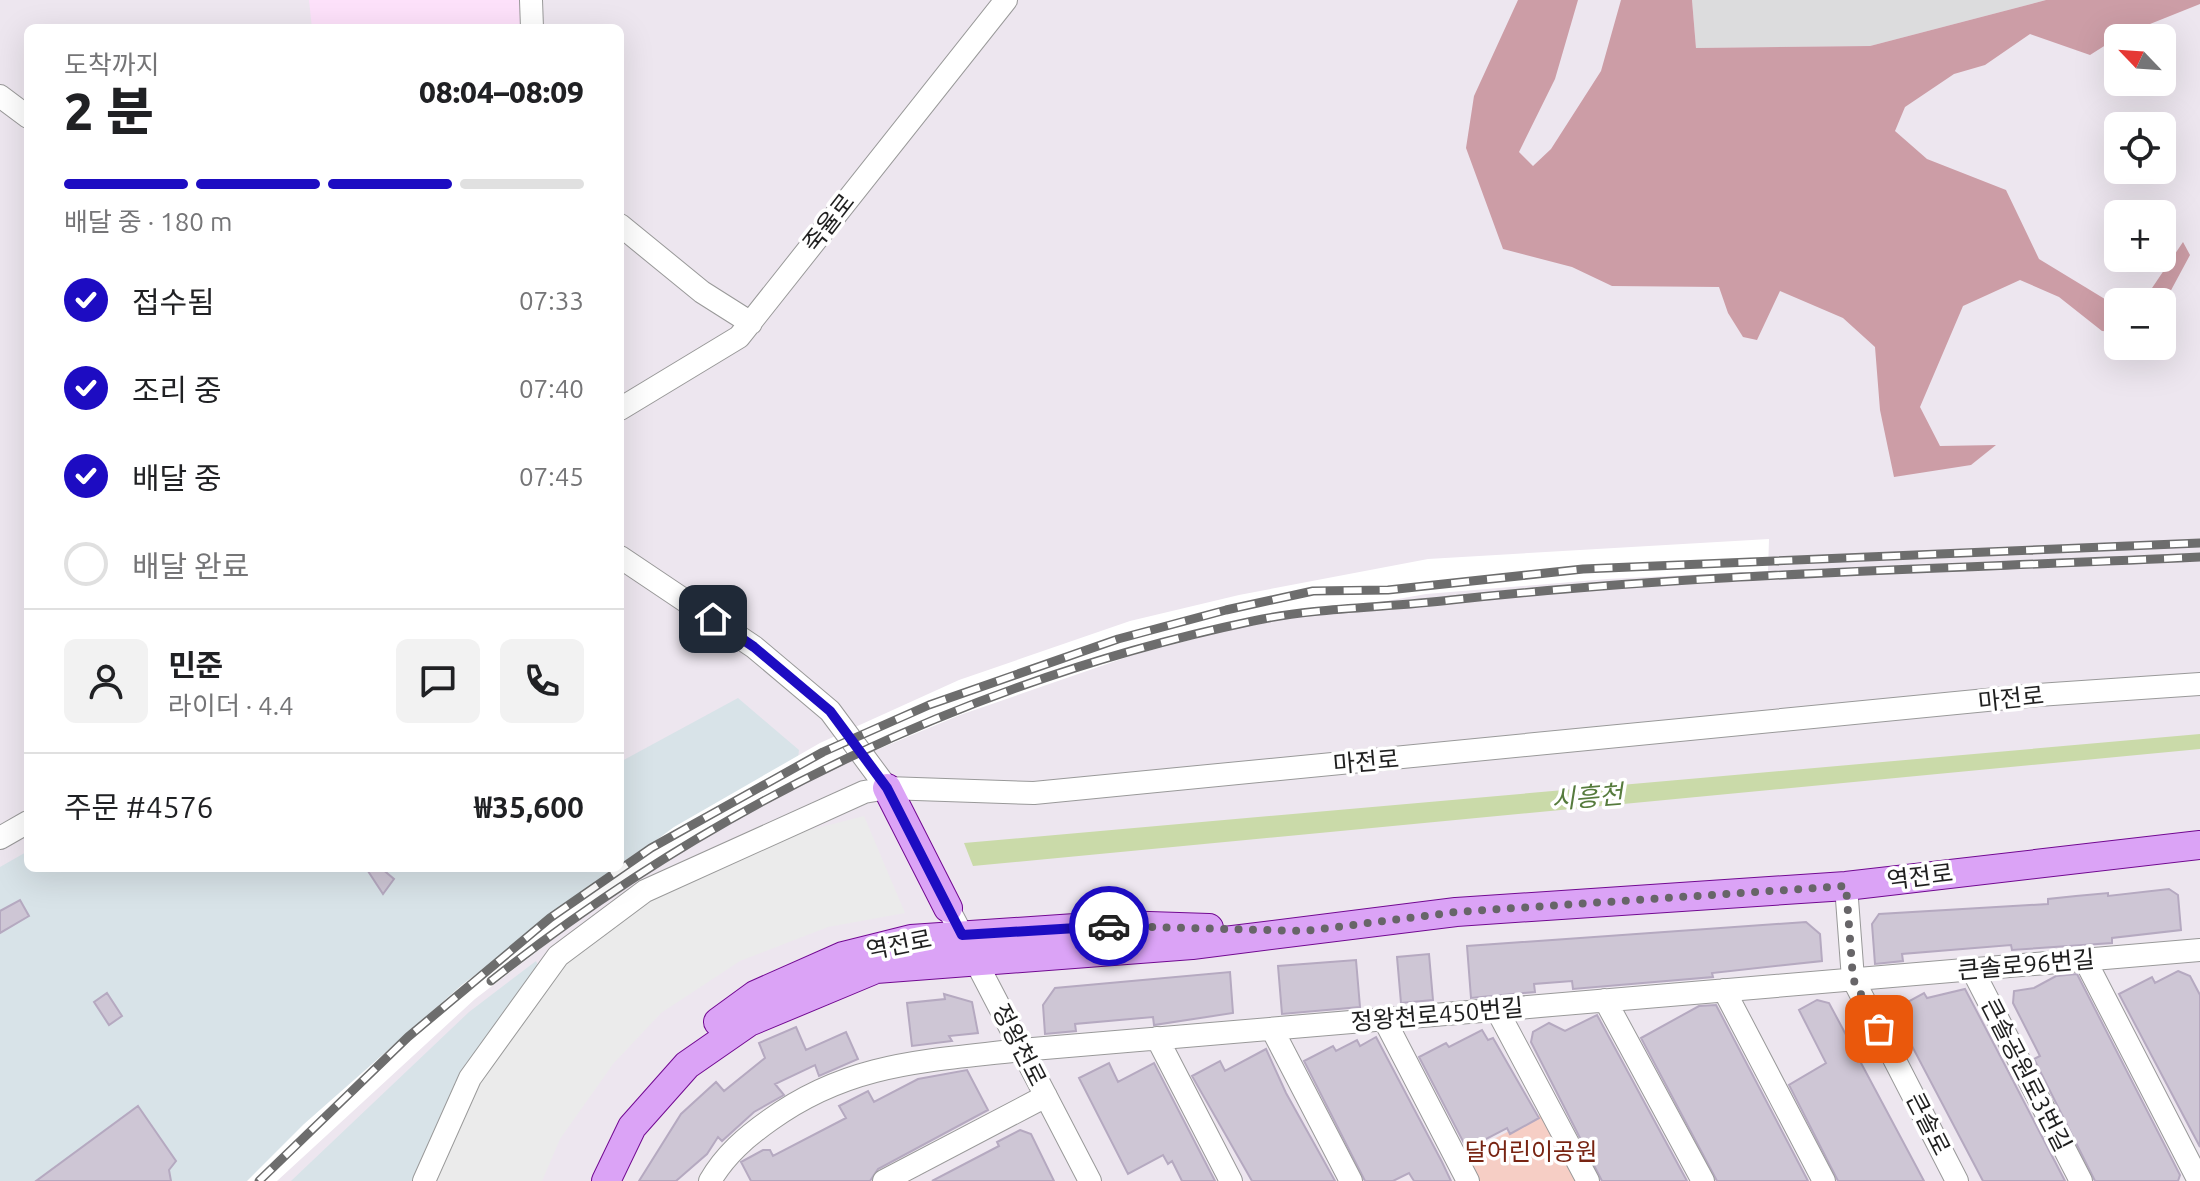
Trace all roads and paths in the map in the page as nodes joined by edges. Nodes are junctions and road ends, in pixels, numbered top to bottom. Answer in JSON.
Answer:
{"nodes":[{"id":1,"x":531,"y":0,"type":"edge"},
{"id":2,"x":1006,"y":0,"type":"edge"},
{"id":3,"x":532,"y":24,"type":"edge"},
{"id":4,"x":0,"y":96,"type":"edge"},
{"id":5,"x":24,"y":114,"type":"edge"},
{"id":6,"x":624,"y":228,"type":"edge"},
{"id":7,"x":751,"y":323,"type":"junction"},
{"id":8,"x":624,"y":407,"type":"edge"},
{"id":9,"x":624,"y":560,"type":"edge"},
{"id":10,"x":2200,"y":684,"type":"edge"},
{"id":11,"x":887,"y":788,"type":"junction"},
{"id":12,"x":24,"y":824,"type":"edge"},
{"id":13,"x":0,"y":838,"type":"edge"},
{"id":14,"x":2200,"y":845,"type":"edge"},
{"id":15,"x":1846,"y":886,"type":"junction"},
{"id":16,"x":948,"y":908,"type":"joint"},
{"id":17,"x":1305,"y":931,"type":"junction"},
{"id":18,"x":962,"y":935,"type":"junction"},
{"id":19,"x":2198,"y":953,"type":"edge"},
{"id":20,"x":2085,"y":960,"type":"junction"},
{"id":21,"x":976,"y":961,"type":"junction"},
{"id":22,"x":1972,"y":969,"type":"junction"},
{"id":23,"x":1853,"y":979,"type":"junction"},
{"id":24,"x":1724,"y":990,"type":"junction"},
{"id":25,"x":1605,"y":1000,"type":"junction"},
{"id":26,"x":1497,"y":1010,"type":"junction"},
{"id":27,"x":1384,"y":1019,"type":"junction"},
{"id":28,"x":1272,"y":1029,"type":"junction"},
{"id":29,"x":1157,"y":1038,"type":"junction"},
{"id":30,"x":1021,"y":1050,"type":"junction"},
{"id":31,"x":1046,"y":1096,"type":"junction"},
{"id":32,"x":424,"y":1181,"type":"edge"},
{"id":33,"x":588,"y":1181,"type":"edge"},
{"id":34,"x":606,"y":1181,"type":"edge"},
{"id":35,"x":710,"y":1181,"type":"edge"},
{"id":36,"x":884,"y":1181,"type":"edge"},
{"id":37,"x":1090,"y":1181,"type":"edge"},
{"id":38,"x":1231,"y":1181,"type":"edge"},
{"id":39,"x":1351,"y":1181,"type":"edge"},
{"id":40,"x":1468,"y":1181,"type":"edge"},
{"id":41,"x":1588,"y":1181,"type":"edge"},
{"id":42,"x":1703,"y":1181,"type":"edge"},
{"id":43,"x":1824,"y":1181,"type":"edge"},
{"id":44,"x":1956,"y":1181,"type":"edge"},
{"id":45,"x":2081,"y":1181,"type":"edge"},
{"id":46,"x":2199,"y":1181,"type":"edge"}],
"edges":[{"from":1,"to":3,"type":"street"},
{"from":2,"to":7,"type":"street","name":"죽율로"},
{"from":4,"to":5,"type":"street"},
{"from":6,"to":7,"type":"street"},
{"from":7,"to":8,"type":"street","name":"죽율로"},
{"from":9,"to":11,"type":"street"},
{"from":10,"to":11,"type":"street","name":"마전로"},
{"from":11,"to":16,"type":"main road"},
{"from":11,"to":32,"type":"street","name":"마전로"},
{"from":12,"to":13,"type":"street"},
{"from":14,"to":15,"type":"main road","name":"역전로"},
{"from":15,"to":17,"type":"main road","name":"역전로"},
{"from":15,"to":23,"type":"street","name":"큰솔로"},
{"from":16,"to":18,"type":"street","name":"정왕천로"},
{"from":17,"to":18,"type":"main road","name":"역전로"},
{"from":17,"to":21,"type":"main road","name":"역전로"},
{"from":18,"to":21,"type":"street","name":"정왕천로"},
{"from":18,"to":33,"type":"main road","name":"역전로"},
{"from":19,"to":20,"type":"street","name":"큰솔로96번길"},
{"from":20,"to":22,"type":"street","name":"큰솔로96번길"},
{"from":20,"to":46,"type":"street"},
{"from":21,"to":30,"type":"street","name":"정왕천로"},
{"from":21,"to":34,"type":"main road","name":"역전로"},
{"from":22,"to":23,"type":"street","name":"큰솔로96번길"},
{"from":22,"to":45,"type":"street","name":"큰솔공원로3번길"},
{"from":23,"to":24,"type":"street","name":"정왕천로450번길"},
{"from":23,"to":44,"type":"street","name":"큰솔로"},
{"from":24,"to":25,"type":"street","name":"정왕천로450번길"},
{"from":24,"to":43,"type":"street"},
{"from":25,"to":26,"type":"street","name":"정왕천로450번길"},
{"from":25,"to":42,"type":"street"},
{"from":26,"to":27,"type":"street","name":"정왕천로450번길"},
{"from":26,"to":41,"type":"street"},
{"from":27,"to":28,"type":"street","name":"정왕천로450번길"},
{"from":27,"to":40,"type":"street"},
{"from":28,"to":29,"type":"street","name":"정왕천로450번길"},
{"from":28,"to":39,"type":"street"},
{"from":29,"to":30,"type":"street","name":"정왕천로450번길"},
{"from":29,"to":38,"type":"street"},
{"from":30,"to":31,"type":"street","name":"정왕천로"},
{"from":30,"to":35,"type":"street","name":"정왕천로450번길"},
{"from":31,"to":36,"type":"street"},
{"from":31,"to":37,"type":"street","name":"정왕천로"}]}
